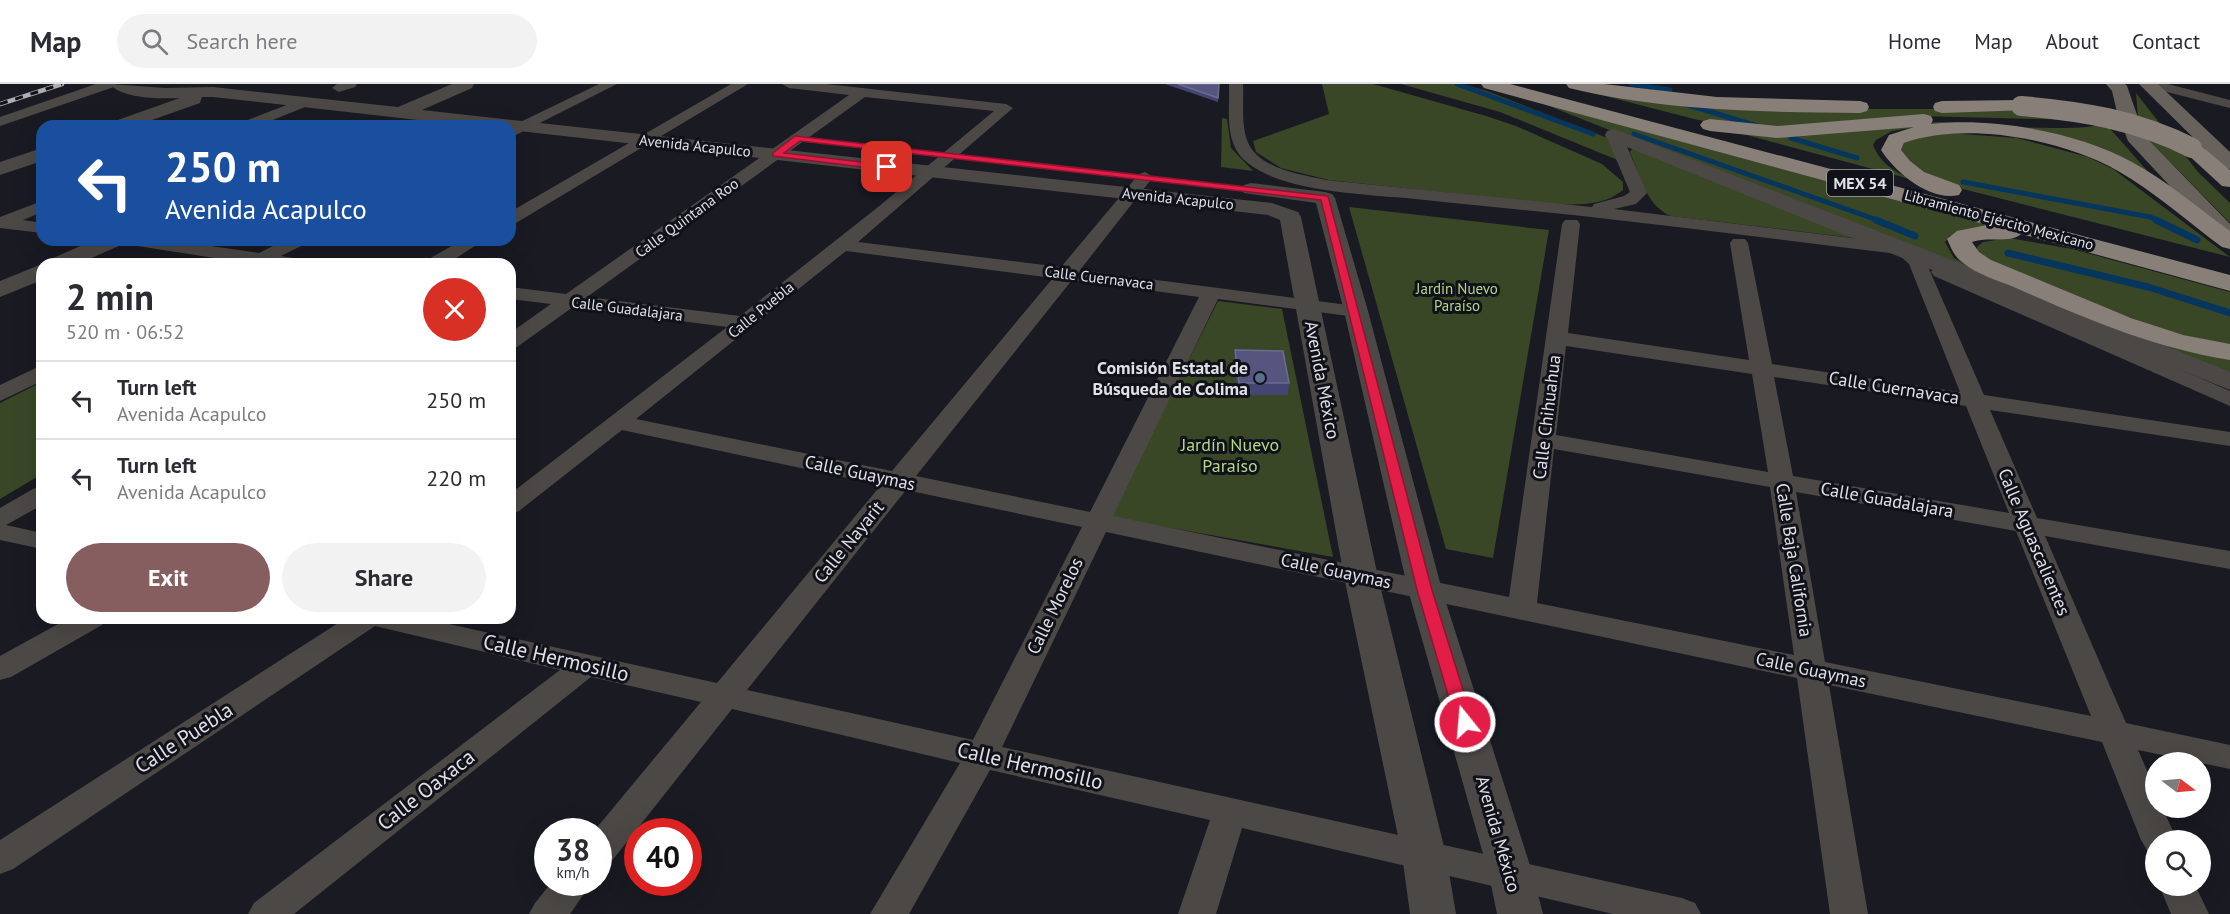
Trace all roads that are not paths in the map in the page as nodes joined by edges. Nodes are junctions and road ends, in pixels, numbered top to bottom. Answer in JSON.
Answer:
{"nodes":[{"id":1,"x":109,"y":84,"type":"edge"},
{"id":2,"x":118,"y":84,"type":"edge"},
{"id":3,"x":234,"y":84,"type":"edge"},
{"id":4,"x":466,"y":84,"type":"edge"},
{"id":5,"x":610,"y":84,"type":"edge"},
{"id":6,"x":741,"y":84,"type":"edge"},
{"id":7,"x":789,"y":84,"type":"edge"},
{"id":8,"x":1236,"y":84,"type":"edge"},
{"id":9,"x":1478,"y":84,"type":"edge"},
{"id":10,"x":1490,"y":84,"type":"edge"},
{"id":11,"x":1535,"y":84,"type":"edge"},
{"id":12,"x":1575,"y":84,"type":"edge"},
{"id":13,"x":2115,"y":84,"type":"edge"},
{"id":14,"x":2150,"y":84,"type":"edge"},
{"id":15,"x":2200,"y":84,"type":"edge"},
{"id":16,"x":344,"y":86,"type":"edge"},
{"id":17,"x":213,"y":92,"type":"junction"},
{"id":18,"x":862,"y":92,"type":"junction"},
{"id":19,"x":2230,"y":92,"type":"edge"},
{"id":20,"x":304,"y":93,"type":"edge"},
{"id":21,"x":434,"y":98,"type":"junction"},
{"id":22,"x":2230,"y":104,"type":"edge"},
{"id":23,"x":554,"y":111,"type":"junction"},
{"id":24,"x":2126,"y":112,"type":"junction"},
{"id":25,"x":400,"y":113,"type":"junction"},
{"id":26,"x":589,"y":115,"type":"dead end"},
{"id":27,"x":1674,"y":119,"type":"junction"},
{"id":28,"x":135,"y":120,"type":"edge"},
{"id":29,"x":255,"y":120,"type":"edge"},
{"id":30,"x":384,"y":120,"type":"edge"},
{"id":31,"x":448,"y":120,"type":"edge"},
{"id":32,"x":636,"y":120,"type":"dead end"},
{"id":33,"x":0,"y":122,"type":"edge"},
{"id":34,"x":672,"y":124,"type":"junction"},
{"id":35,"x":706,"y":128,"type":"dead end"},
{"id":36,"x":517,"y":130,"type":"edge"},
{"id":37,"x":1614,"y":135,"type":"junction"},
{"id":38,"x":798,"y":138,"type":"junction"},
{"id":39,"x":644,"y":140,"type":"junction"},
{"id":40,"x":822,"y":141,"type":"dead end"},
{"id":41,"x":776,"y":145,"type":"junction"},
{"id":42,"x":2223,"y":152,"type":"edge"},
{"id":43,"x":952,"y":155,"type":"junction"},
{"id":44,"x":36,"y":156,"type":"edge"},
{"id":45,"x":975,"y":158,"type":"dead end"},
{"id":46,"x":997,"y":160,"type":"dead end"},
{"id":47,"x":930,"y":162,"type":"junction"},
{"id":48,"x":2230,"y":163,"type":"edge"},
{"id":49,"x":0,"y":169,"type":"edge"},
{"id":50,"x":2230,"y":181,"type":"edge"},
{"id":51,"x":1138,"y":186,"type":"junction"},
{"id":52,"x":1639,"y":193,"type":"junction"},
{"id":53,"x":1325,"y":198,"type":"junction"},
{"id":54,"x":1995,"y":206,"type":"junction"},
{"id":55,"x":36,"y":208,"type":"edge"},
{"id":56,"x":1272,"y":209,"type":"joint"},
{"id":57,"x":516,"y":215,"type":"edge"},
{"id":58,"x":1577,"y":217,"type":"junction"},
{"id":59,"x":1650,"y":219,"type":"junction"},
{"id":60,"x":1,"y":222,"type":"edge"},
{"id":61,"x":36,"y":227,"type":"edge"},
{"id":62,"x":2230,"y":237,"type":"edge"},
{"id":63,"x":2230,"y":242,"type":"edge"},
{"id":64,"x":1739,"y":243,"type":"junction"},
{"id":65,"x":842,"y":245,"type":"junction"},
{"id":66,"x":100,"y":246,"type":"edge"},
{"id":67,"x":165,"y":246,"type":"edge"},
{"id":68,"x":288,"y":246,"type":"edge"},
{"id":69,"x":465,"y":246,"type":"edge"},
{"id":70,"x":2110,"y":250,"type":"junction"},
{"id":71,"x":1910,"y":256,"type":"junction"},
{"id":72,"x":72,"y":258,"type":"edge"},
{"id":73,"x":234,"y":258,"type":"edge"},
{"id":74,"x":265,"y":258,"type":"edge"},
{"id":75,"x":444,"y":258,"type":"edge"},
{"id":76,"x":2223,"y":264,"type":"edge"},
{"id":77,"x":36,"y":274,"type":"edge"},
{"id":78,"x":1066,"y":274,"type":"junction"},
{"id":79,"x":2230,"y":283,"type":"edge"},
{"id":80,"x":0,"y":290,"type":"edge"},
{"id":81,"x":1210,"y":293,"type":"junction"},
{"id":82,"x":516,"y":294,"type":"edge"},
{"id":83,"x":570,"y":302,"type":"junction"},
{"id":84,"x":1308,"y":305,"type":"junction"},
{"id":85,"x":1356,"y":311,"type":"junction"},
{"id":86,"x":745,"y":323,"type":"junction"},
{"id":87,"x":1557,"y":338,"type":"junction"},
{"id":88,"x":516,"y":339,"type":"edge"},
{"id":89,"x":2230,"y":352,"type":"edge"},
{"id":90,"x":1761,"y":369,"type":"junction"},
{"id":91,"x":36,"y":375,"type":"edge"},
{"id":92,"x":2230,"y":382,"type":"edge"},
{"id":93,"x":0,"y":394,"type":"edge"},
{"id":94,"x":2230,"y":399,"type":"edge"},
{"id":95,"x":1975,"y":401,"type":"junction"},
{"id":96,"x":617,"y":422,"type":"junction"},
{"id":97,"x":2230,"y":439,"type":"edge"},
{"id":98,"x":1543,"y":440,"type":"junction"},
{"id":99,"x":898,"y":481,"type":"junction"},
{"id":100,"x":1782,"y":482,"type":"junction"},
{"id":101,"x":36,"y":500,"type":"edge"},
{"id":102,"x":516,"y":501,"type":"edge"},
{"id":103,"x":1095,"y":522,"type":"junction"},
{"id":104,"x":2027,"y":525,"type":"junction"},
{"id":105,"x":2,"y":531,"type":"edge"},
{"id":106,"x":36,"y":540,"type":"edge"},
{"id":107,"x":2230,"y":560,"type":"edge"},
{"id":108,"x":1361,"y":577,"type":"junction"},
{"id":109,"x":1425,"y":590,"type":"junction"},
{"id":110,"x":1522,"y":610,"type":"junction"},
{"id":111,"x":81,"y":624,"type":"edge"},
{"id":112,"x":358,"y":624,"type":"edge"},
{"id":113,"x":405,"y":624,"type":"edge"},
{"id":114,"x":585,"y":665,"type":"junction"},
{"id":115,"x":0,"y":669,"type":"edge"},
{"id":116,"x":1812,"y":670,"type":"junction"},
{"id":117,"x":724,"y":696,"type":"junction"},
{"id":118,"x":2114,"y":733,"type":"junction"},
{"id":119,"x":982,"y":755,"type":"junction"},
{"id":120,"x":2230,"y":757,"type":"edge"},
{"id":121,"x":1230,"y":811,"type":"junction"},
{"id":122,"x":2155,"y":830,"type":"edge"},
{"id":123,"x":612,"y":835,"type":"edge"},
{"id":124,"x":1424,"y":855,"type":"junction"},
{"id":125,"x":0,"y":859,"type":"edge"},
{"id":126,"x":1511,"y":875,"type":"junction"},
{"id":127,"x":2182,"y":896,"type":"edge"},
{"id":128,"x":267,"y":914,"type":"edge"},
{"id":129,"x":889,"y":914,"type":"edge"},
{"id":130,"x":1197,"y":914,"type":"edge"},
{"id":131,"x":1433,"y":914,"type":"edge"},
{"id":132,"x":1520,"y":914,"type":"edge"},
{"id":133,"x":1682,"y":914,"type":"edge"},
{"id":134,"x":1849,"y":914,"type":"edge"},
{"id":135,"x":2190,"y":914,"type":"edge"}],
"edges":[{"from":1,"to":33,"type":"street"},
{"from":2,"to":17,"type":"street","name":"Avenida Acapulco"},
{"from":3,"to":17,"type":"street"},
{"from":4,"to":21,"type":"street"},
{"from":5,"to":23,"type":"street"},
{"from":6,"to":34,"type":"street"},
{"from":7,"to":18,"type":"street"},
{"from":8,"to":58,"type":"street"},
{"from":9,"to":37,"type":"highway"},
{"from":10,"to":70,"type":"highway","name":"Libramiento Ejército Mexicano","number":"MEX 54"},
{"from":11,"to":27,"type":"highway","name":"Libramiento Ejército Mexicano","number":"MEX 54"},
{"from":12,"to":50,"type":"highway","bridge":true},
{"from":13,"to":24,"type":"main road"},
{"from":14,"to":22,"type":"street"},
{"from":14,"to":42,"type":"main road"},
{"from":15,"to":19,"type":"street"},
{"from":16,"to":20,"type":"street","name":"Avenida Acapulco"},
{"from":16,"to":21,"type":"street","name":"Avenida Acapulco"},
{"from":17,"to":20,"type":"street","name":"Avenida Acapulco"},
{"from":17,"to":28,"type":"street"},
{"from":18,"to":38,"type":"street"},
{"from":18,"to":43,"type":"street","name":"Calle Puebla"},
{"from":20,"to":25,"type":"street","name":"Avenida Acapulco"},
{"from":20,"to":29,"type":"street"},
{"from":21,"to":23,"type":"street","name":"Avenida Acapulco"},
{"from":21,"to":25,"type":"street"},
{"from":23,"to":26,"type":"street","name":"Avenida Acapulco"},
{"from":23,"to":36,"type":"street"},
{"from":24,"to":27,"type":"highway"},
{"from":24,"to":62,"type":"main road"},
{"from":25,"to":30,"type":"street"},
{"from":25,"to":31,"type":"street","name":"Avenida Acapulco"},
{"from":27,"to":54,"type":"highway","name":"Libramiento Ejército Mexicano","number":"MEX 54"},
{"from":32,"to":34,"type":"street","name":"Avenida Acapulco"},
{"from":34,"to":35,"type":"street","name":"Avenida Acapulco"},
{"from":34,"to":39,"type":"street"},
{"from":36,"to":39,"type":"street","name":"Avenida Acapulco"},
{"from":37,"to":52,"type":"street"},
{"from":37,"to":71,"type":"street"},
{"from":38,"to":40,"type":"street","name":"Avenida Acapulco"},
{"from":38,"to":41,"type":"street","name":"Avenida Acapulco"},
{"from":39,"to":41,"type":"street","name":"Avenida Acapulco"},
{"from":39,"to":57,"type":"street"},
{"from":41,"to":47,"type":"street","name":"Avenida Acapulco"},
{"from":41,"to":83,"type":"street","name":"Calle Quintana Roo"},
{"from":42,"to":48,"type":"main road"},
{"from":43,"to":45,"type":"street"},
{"from":43,"to":47,"type":"street","name":"Calle Puebla"},
{"from":44,"to":49,"type":"street"},
{"from":46,"to":51,"type":"street","name":"Avenida Acapulco"},
{"from":47,"to":51,"type":"street","name":"Avenida Acapulco"},
{"from":47,"to":65,"type":"street","name":"Calle Puebla"},
{"from":51,"to":53,"type":"street","name":"Avenida Acapulco"},
{"from":51,"to":56,"type":"street","name":"Avenida Acapulco"},
{"from":51,"to":78,"type":"street","name":"Calle Nayarit"},
{"from":52,"to":58,"type":"street"},
{"from":52,"to":59,"type":"street"},
{"from":53,"to":58,"type":"street"},
{"from":53,"to":85,"type":"street","name":"Avenida México"},
{"from":54,"to":63,"type":"highway"},
{"from":54,"to":76,"type":"highway","name":"Libramiento Ejército Mexicano","number":"MEX 54"},
{"from":55,"to":60,"type":"street"},
{"from":56,"to":84,"type":"street","name":"Avenida México"},
{"from":58,"to":59,"type":"street"},
{"from":58,"to":64,"type":"street"},
{"from":58,"to":87,"type":"street","name":"Calle Chihuahua"},
{"from":59,"to":71,"type":"street"},
{"from":60,"to":61,"type":"street"},
{"from":64,"to":71,"type":"street"},
{"from":64,"to":90,"type":"street","name":"Calle Baja California"},
{"from":65,"to":78,"type":"street","name":"Calle Cuernavaca"},
{"from":65,"to":86,"type":"street","name":"Calle Puebla"},
{"from":66,"to":72,"type":"street"},
{"from":67,"to":73,"type":"street"},
{"from":68,"to":74,"type":"street"},
{"from":69,"to":75,"type":"street"},
{"from":70,"to":79,"type":"highway","name":"Libramiento Ejército Mexicano","number":"MEX 54"},
{"from":70,"to":89,"type":"highway"},
{"from":71,"to":92,"type":"street"},
{"from":71,"to":94,"type":"street"},
{"from":71,"to":95,"type":"street","name":"Calle Aguascalientes"},
{"from":77,"to":80,"type":"street"},
{"from":78,"to":81,"type":"street","name":"Calle Cuernavaca"},
{"from":78,"to":99,"type":"street","name":"Calle Nayarit"},
{"from":81,"to":84,"type":"street","name":"Calle Cuernavaca"},
{"from":81,"to":103,"type":"street","name":"Calle Morelos"},
{"from":82,"to":83,"type":"street","name":"Calle Guadalajara"},
{"from":83,"to":86,"type":"street","name":"Calle Guadalajara"},
{"from":83,"to":88,"type":"street","name":"Calle Quintana Roo"},
{"from":84,"to":85,"type":"street","name":"Calle Cuernavaca"},
{"from":84,"to":108,"type":"street","name":"Avenida México"},
{"from":85,"to":109,"type":"street","name":"Avenida México"},
{"from":86,"to":96,"type":"street","name":"Calle Puebla"},
{"from":87,"to":90,"type":"street","name":"Calle Cuernavaca"},
{"from":87,"to":98,"type":"street","name":"Calle Chihuahua"},
{"from":90,"to":95,"type":"street","name":"Calle Cuernavaca"},
{"from":90,"to":100,"type":"street","name":"Calle Baja California"},
{"from":91,"to":93,"type":"street"},
{"from":95,"to":97,"type":"street","name":"Calle Cuernavaca"},
{"from":95,"to":104,"type":"street","name":"Calle Aguascalientes"},
{"from":96,"to":99,"type":"street","name":"Calle Guaymas"},
{"from":96,"to":102,"type":"street","name":"Calle Puebla"},
{"from":98,"to":100,"type":"street","name":"Calle Guadalajara"},
{"from":98,"to":110,"type":"street","name":"Calle Chihuahua"},
{"from":99,"to":103,"type":"street","name":"Calle Guaymas"},
{"from":99,"to":117,"type":"street","name":"Calle Nayarit"},
{"from":100,"to":104,"type":"street","name":"Calle Guadalajara"},
{"from":100,"to":116,"type":"street","name":"Calle Baja California"},
{"from":101,"to":105,"type":"street"},
{"from":103,"to":108,"type":"street","name":"Calle Guaymas"},
{"from":103,"to":119,"type":"street","name":"Calle Morelos"},
{"from":104,"to":107,"type":"street","name":"Calle Guadalajara"},
{"from":104,"to":118,"type":"street","name":"Calle Aguascalientes"},
{"from":105,"to":106,"type":"street"},
{"from":108,"to":109,"type":"street","name":"Calle Guaymas"},
{"from":108,"to":124,"type":"street","name":"Avenida México"},
{"from":109,"to":110,"type":"street","name":"Calle Guaymas"},
{"from":109,"to":126,"type":"street","name":"Avenida México"},
{"from":110,"to":116,"type":"street","name":"Calle Guaymas"},
{"from":111,"to":115,"type":"street"},
{"from":112,"to":125,"type":"street","name":"Calle Puebla"},
{"from":113,"to":114,"type":"street","name":"Calle Hermosillo"},
{"from":114,"to":117,"type":"street","name":"Calle Hermosillo"},
{"from":114,"to":128,"type":"street","name":"Calle Oaxaca"},
{"from":116,"to":118,"type":"street","name":"Calle Guaymas"},
{"from":116,"to":134,"type":"street","name":"Calle Baja California"},
{"from":117,"to":119,"type":"street","name":"Calle Hermosillo"},
{"from":117,"to":123,"type":"street","name":"Calle Nayarit"},
{"from":118,"to":120,"type":"street","name":"Calle Guaymas"},
{"from":118,"to":122,"type":"street","name":"Calle Aguascalientes"},
{"from":119,"to":121,"type":"street","name":"Calle Hermosillo"},
{"from":119,"to":129,"type":"street","name":"Calle Morelos"},
{"from":121,"to":124,"type":"street","name":"Calle Hermosillo"},
{"from":121,"to":130,"type":"street"},
{"from":124,"to":126,"type":"street","name":"Calle Hermosillo"},
{"from":124,"to":131,"type":"street","name":"Avenida México"},
{"from":126,"to":132,"type":"street","name":"Avenida México"},
{"from":126,"to":133,"type":"street","name":"Calle Hermosillo"},
{"from":127,"to":135,"type":"street"}]}
